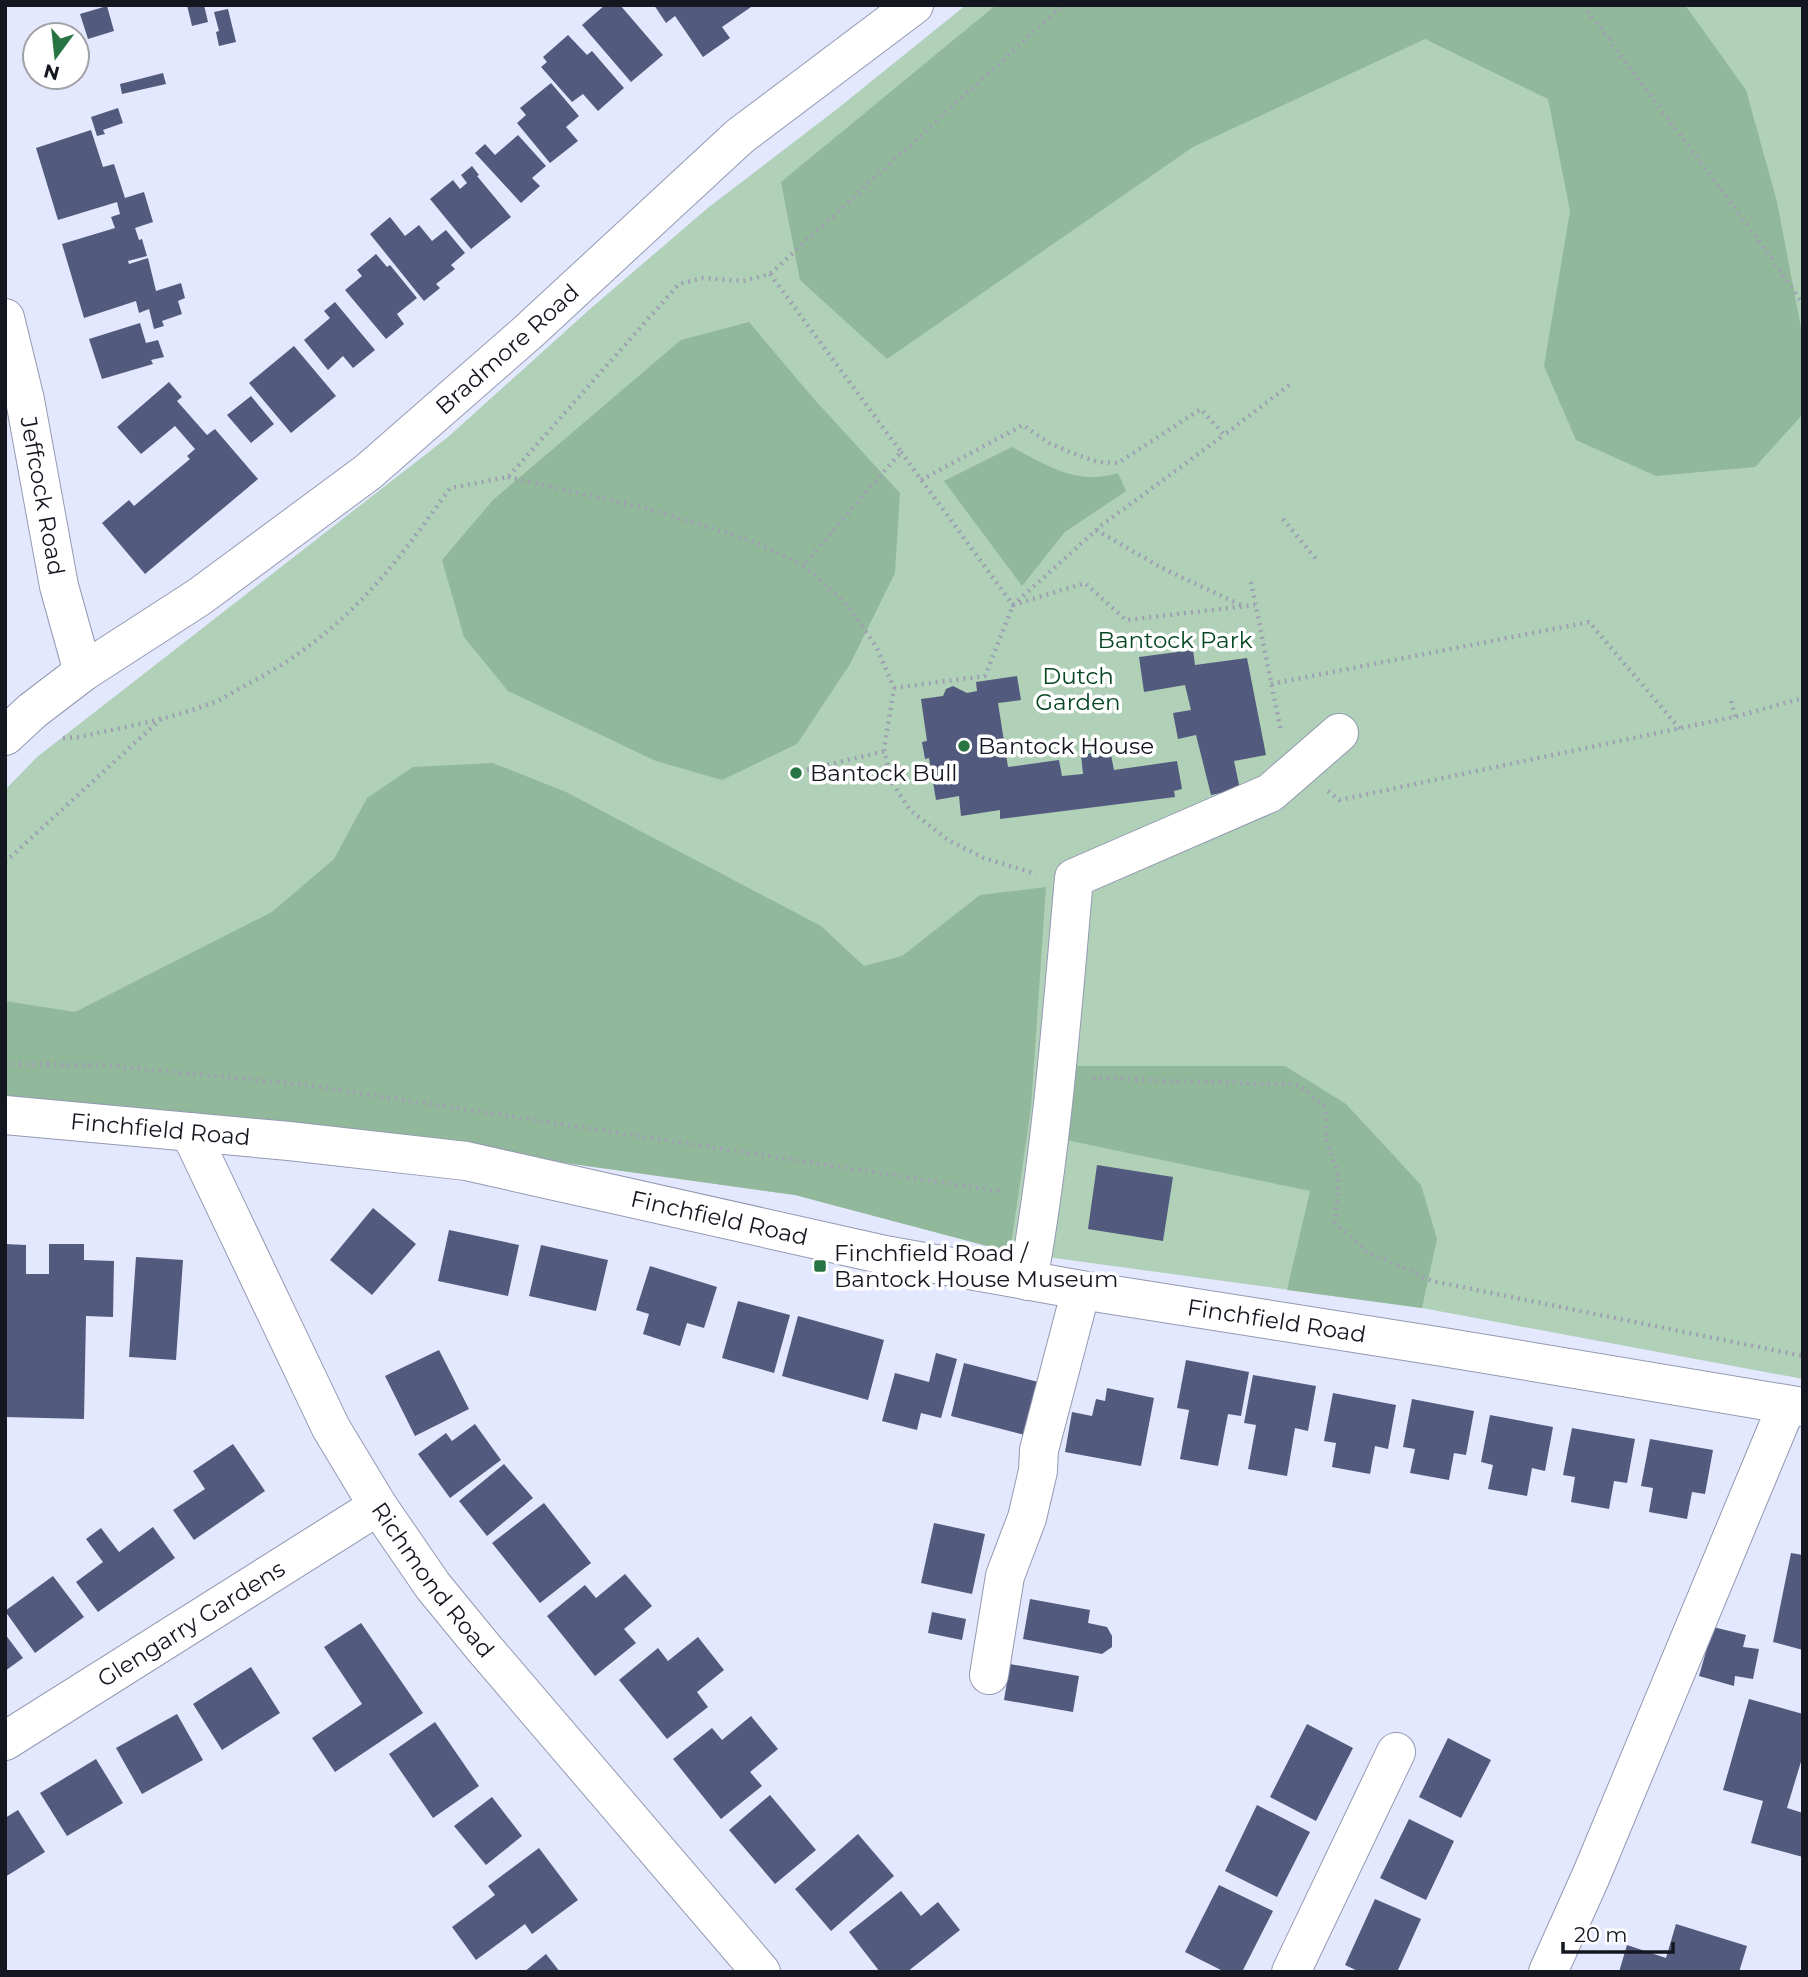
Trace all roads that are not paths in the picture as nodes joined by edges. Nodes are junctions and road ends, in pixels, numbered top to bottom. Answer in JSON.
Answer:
{"nodes":[{"id":1,"x":914,"y":5,"type":"edge"},
{"id":2,"x":5,"y":318,"type":"edge"},
{"id":3,"x":83,"y":672,"type":"junction"},
{"id":4,"x":1339,"y":733,"type":"dead end"},
{"id":5,"x":5,"y":736,"type":"edge"},
{"id":6,"x":5,"y":1115,"type":"edge"},
{"id":7,"x":190,"y":1132,"type":"junction"},
{"id":8,"x":1028,"y":1281,"type":"junction"},
{"id":9,"x":1081,"y":1290,"type":"junction"},
{"id":10,"x":1795,"y":1406,"type":"edge"},
{"id":11,"x":378,"y":1506,"type":"junction"},
{"id":12,"x":989,"y":1675,"type":"dead end"},
{"id":13,"x":5,"y":1741,"type":"edge"},
{"id":14,"x":1396,"y":1752,"type":"dead end"},
{"id":15,"x":761,"y":1972,"type":"edge"},
{"id":16,"x":1291,"y":1972,"type":"edge"},
{"id":17,"x":1548,"y":1972,"type":"edge"}],
"edges":[{"from":1,"to":3,"type":"street","name":"Bradmore Road"},
{"from":2,"to":3,"type":"street","name":"Jeffcock Road"},
{"from":3,"to":5,"type":"street","name":"Bradmore Road"},
{"from":4,"to":8,"type":"street"},
{"from":6,"to":7,"type":"street","name":"Finchfield Road"},
{"from":7,"to":8,"type":"street","name":"Finchfield Road"},
{"from":7,"to":11,"type":"street","name":"Richmond Road"},
{"from":8,"to":9,"type":"street","name":"Finchfield Road"},
{"from":9,"to":10,"type":"street","name":"Finchfield Road"},
{"from":9,"to":12,"type":"street"},
{"from":10,"to":17,"type":"street"},
{"from":11,"to":13,"type":"street","name":"Glengarry Gardens"},
{"from":11,"to":15,"type":"street","name":"Richmond Road"},
{"from":14,"to":16,"type":"street"}]}
